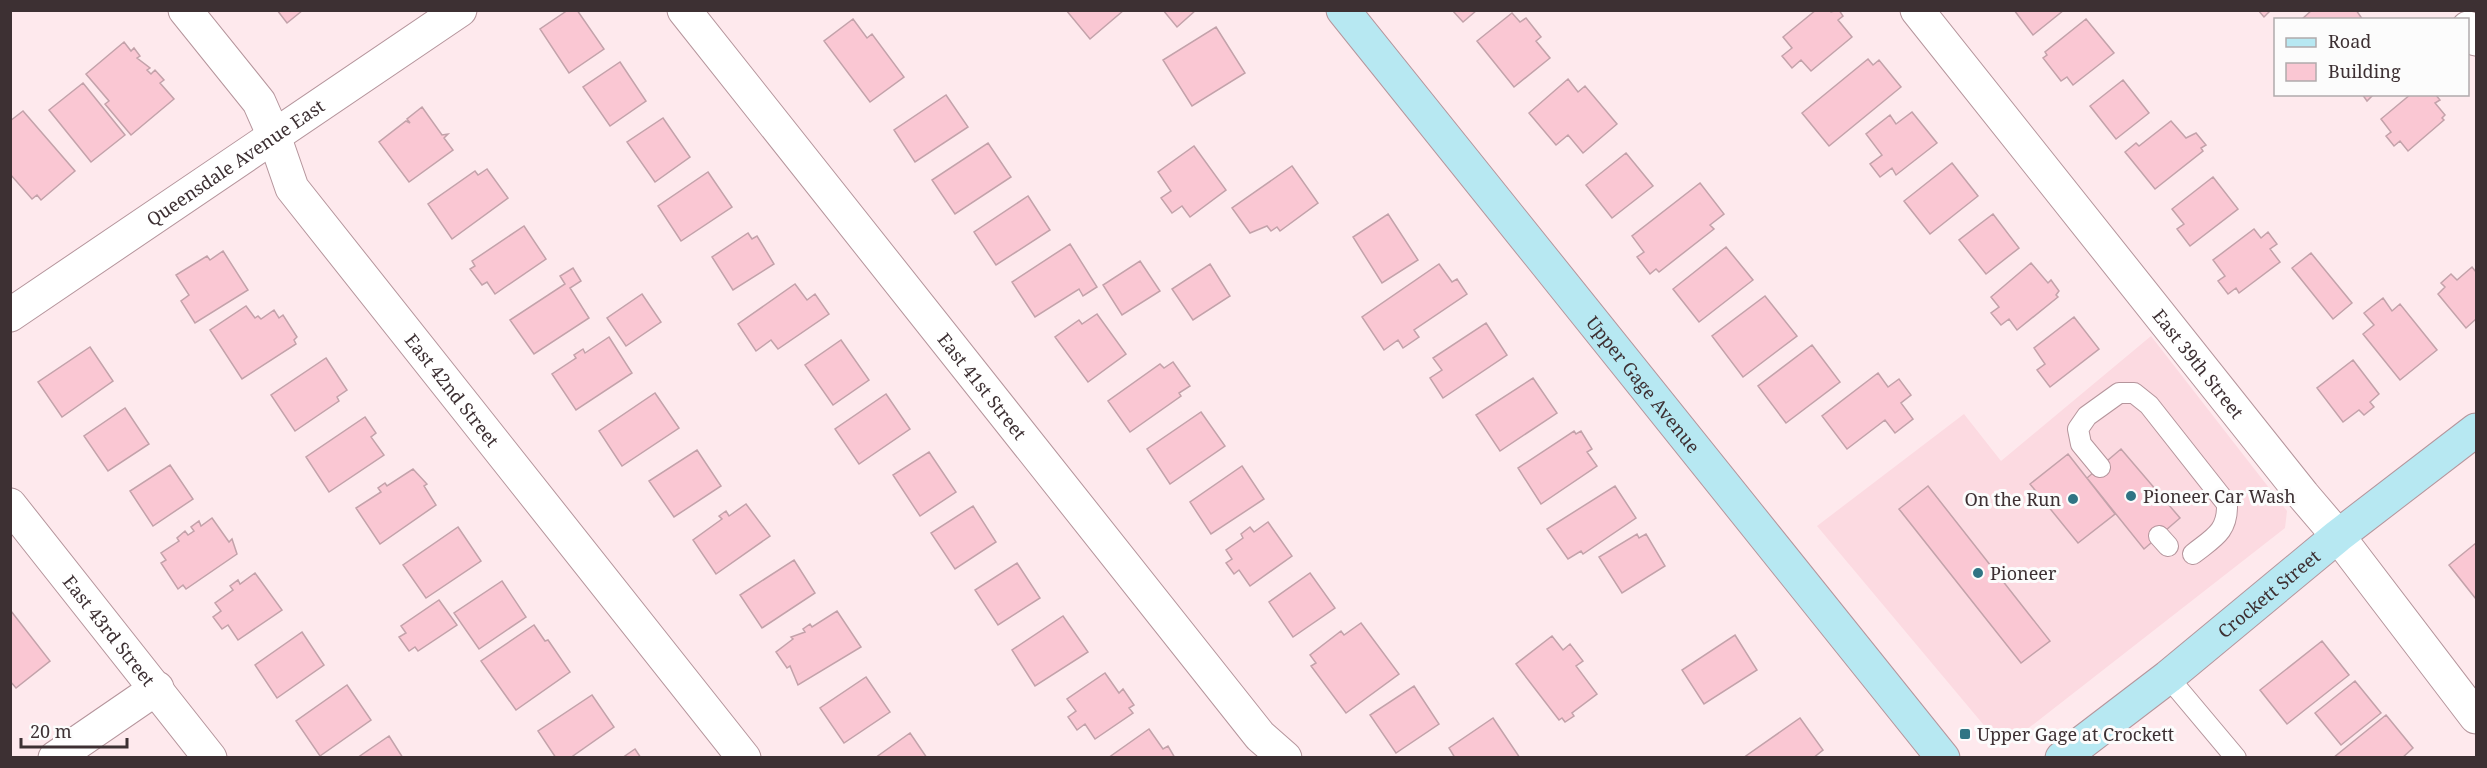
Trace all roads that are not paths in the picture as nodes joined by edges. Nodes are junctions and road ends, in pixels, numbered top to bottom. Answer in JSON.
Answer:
{"nodes":[{"id":1,"x":185,"y":10,"type":"edge"},
{"id":2,"x":460,"y":10,"type":"edge"},
{"id":3,"x":684,"y":10,"type":"edge"},
{"id":4,"x":1343,"y":10,"type":"edge"},
{"id":5,"x":1917,"y":10,"type":"edge"},
{"id":6,"x":274,"y":136,"type":"junction"},
{"id":7,"x":10,"y":315,"type":"edge"},
{"id":8,"x":2476,"y":430,"type":"edge"},
{"id":9,"x":2100,"y":467,"type":"dead end"},
{"id":10,"x":10,"y":505,"type":"edge"},
{"id":11,"x":2338,"y":536,"type":"junction"},
{"id":12,"x":2193,"y":554,"type":"dead end"},
{"id":13,"x":2168,"y":677,"type":"junction"},
{"id":14,"x":157,"y":688,"type":"junction"},
{"id":15,"x":2476,"y":717,"type":"edge"},
{"id":16,"x":55,"y":758,"type":"edge"},
{"id":17,"x":210,"y":758,"type":"edge"},
{"id":18,"x":744,"y":758,"type":"edge"},
{"id":19,"x":1285,"y":758,"type":"edge"},
{"id":20,"x":1943,"y":758,"type":"edge"},
{"id":21,"x":2062,"y":758,"type":"edge"},
{"id":22,"x":2236,"y":758,"type":"edge"}],
"edges":[{"from":1,"to":6,"type":"street","name":"East 42nd Street"},
{"from":2,"to":6,"type":"street","name":"Queensdale Avenue East"},
{"from":3,"to":19,"type":"street","name":"East 41st Street"},
{"from":4,"to":20,"type":"main road","name":"Upper Gage Avenue"},
{"from":5,"to":11,"type":"street","name":"East 39th Street"},
{"from":6,"to":7,"type":"street","name":"Queensdale Avenue East"},
{"from":6,"to":18,"type":"street","name":"East 42nd Street"},
{"from":8,"to":11,"type":"main road","name":"Crockett Street"},
{"from":9,"to":12,"type":"lane"},
{"from":10,"to":14,"type":"street","name":"East 43rd Street"},
{"from":11,"to":13,"type":"main road","name":"Crockett Street"},
{"from":11,"to":15,"type":"street","name":"East 39th Street"},
{"from":13,"to":21,"type":"main road","name":"Crockett Street"},
{"from":13,"to":22,"type":"lane"},
{"from":14,"to":16,"type":"street"},
{"from":14,"to":17,"type":"street","name":"East 43rd Street"}]}
